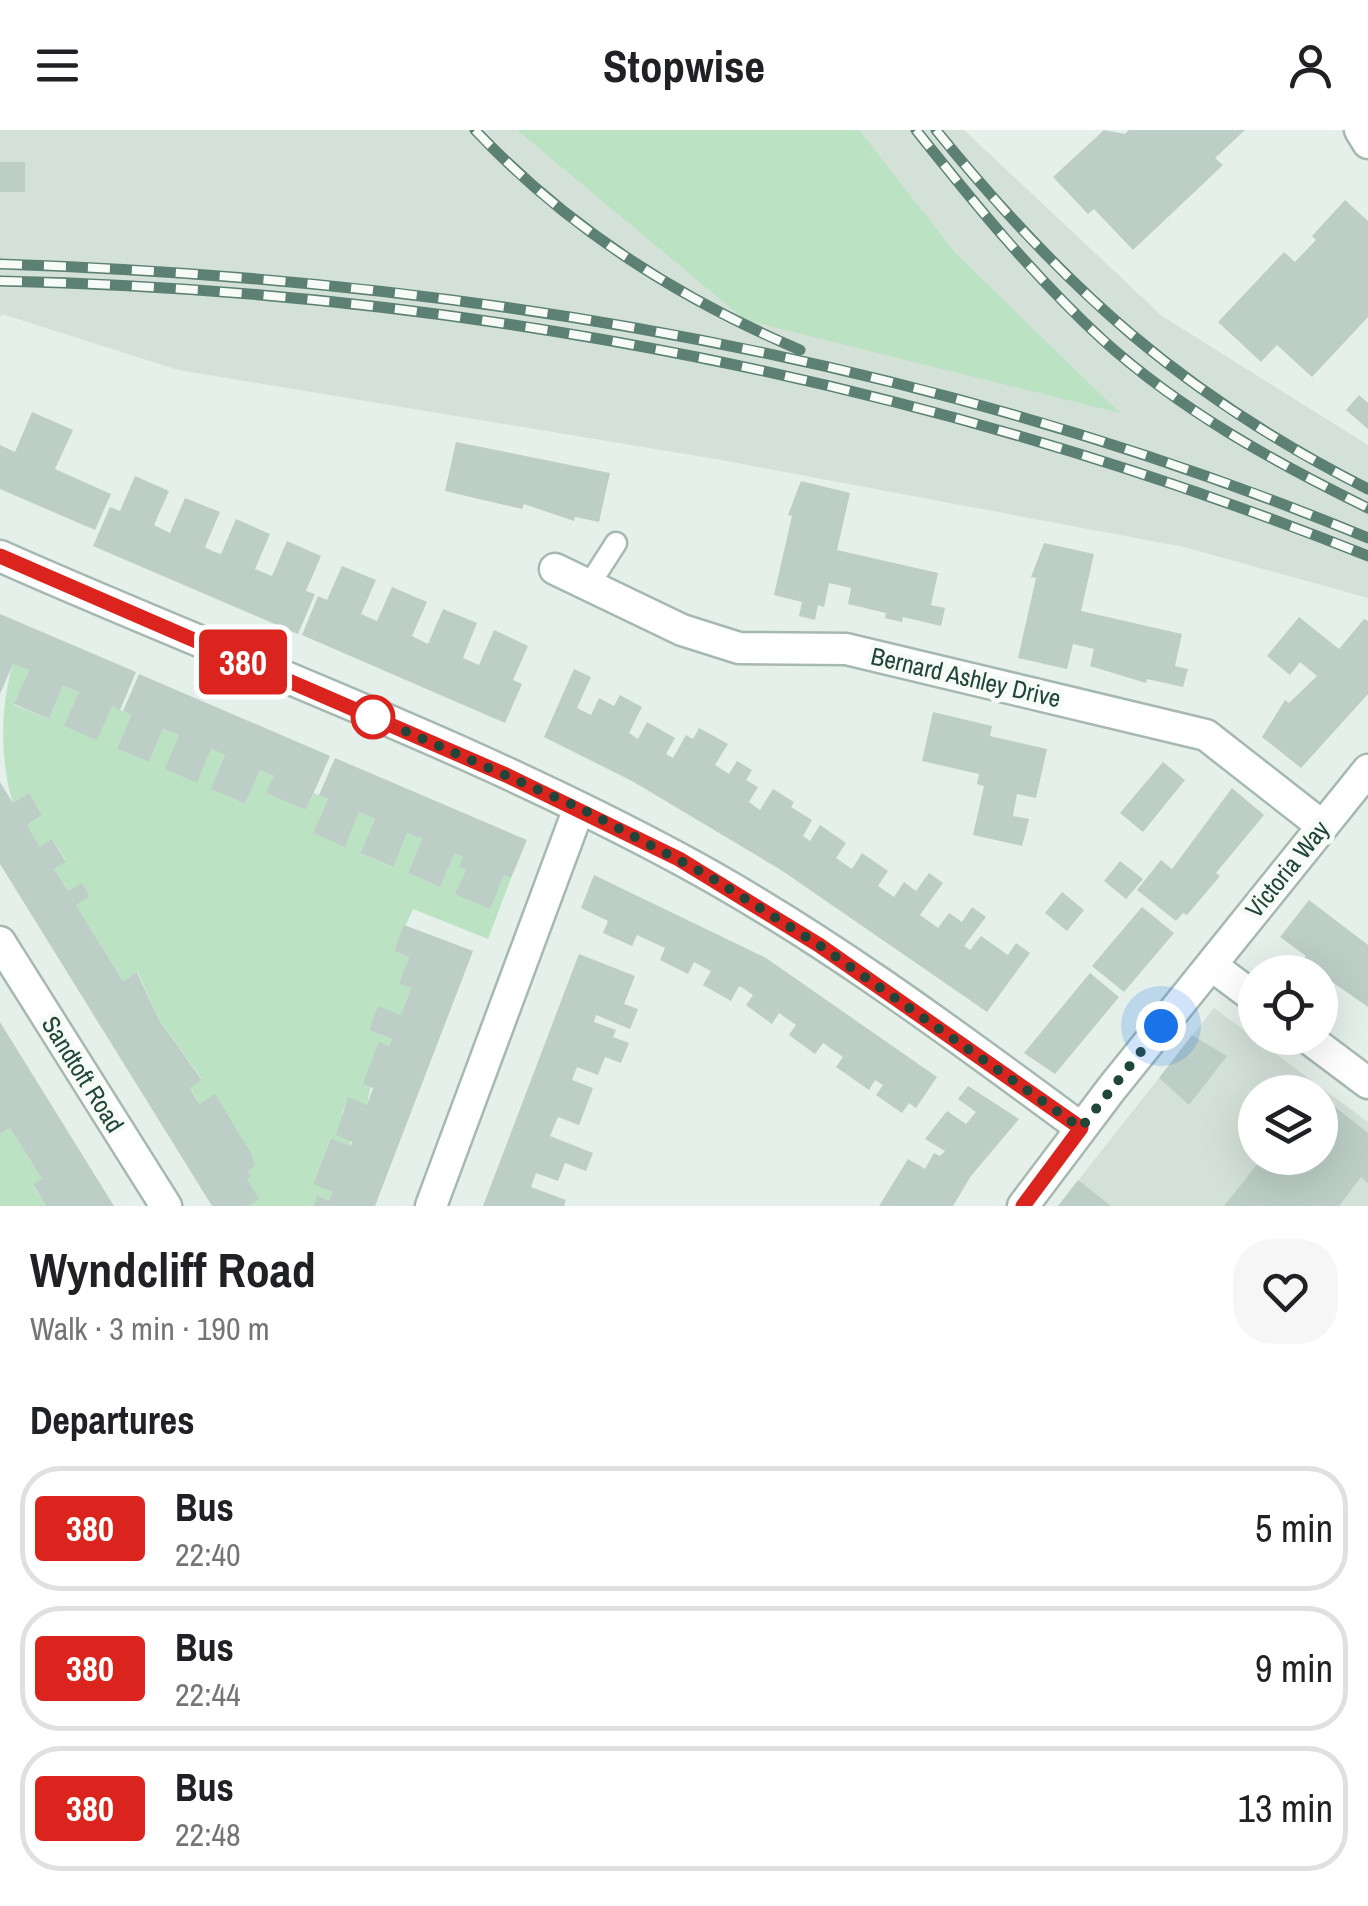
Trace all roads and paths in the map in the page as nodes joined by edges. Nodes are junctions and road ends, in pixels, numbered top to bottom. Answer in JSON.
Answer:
{"nodes":[{"id":1,"x":1360,"y":130,"type":"edge"},
{"id":2,"x":1368,"y":143,"type":"edge"},
{"id":3,"x":616,"y":543,"type":"dead end"},
{"id":4,"x":0,"y":556,"type":"edge"},
{"id":5,"x":555,"y":570,"type":"dead end"},
{"id":6,"x":589,"y":585,"type":"junction"},
{"id":7,"x":1368,"y":770,"type":"edge"},
{"id":8,"x":580,"y":808,"type":"junction"},
{"id":9,"x":1322,"y":826,"type":"junction"},
{"id":10,"x":0,"y":942,"type":"edge"},
{"id":11,"x":1210,"y":965,"type":"junction"},
{"id":12,"x":1238,"y":986,"type":"edge"},
{"id":13,"x":1331,"y":1055,"type":"edge"},
{"id":14,"x":1368,"y":1083,"type":"edge"},
{"id":15,"x":1081,"y":1128,"type":"junction"},
{"id":16,"x":166,"y":1206,"type":"edge"},
{"id":17,"x":431,"y":1206,"type":"edge"},
{"id":18,"x":1023,"y":1206,"type":"edge"}],
"edges":[{"from":1,"to":2,"type":"street"},
{"from":3,"to":6,"type":"lane"},
{"from":4,"to":8,"type":"street"},
{"from":5,"to":6,"type":"street","name":"Bernard Ashley Drive"},
{"from":6,"to":9,"type":"street","name":"Bernard Ashley Drive"},
{"from":7,"to":9,"type":"street","name":"Victoria Way"},
{"from":8,"to":15,"type":"street"},
{"from":8,"to":17,"type":"street"},
{"from":9,"to":11,"type":"street","name":"Victoria Way"},
{"from":10,"to":16,"type":"street","name":"Sandtoft Road"},
{"from":11,"to":12,"type":"street"},
{"from":11,"to":15,"type":"street","name":"Victoria Way"},
{"from":13,"to":14,"type":"street"},
{"from":15,"to":18,"type":"street","name":"Victoria Way"}]}
